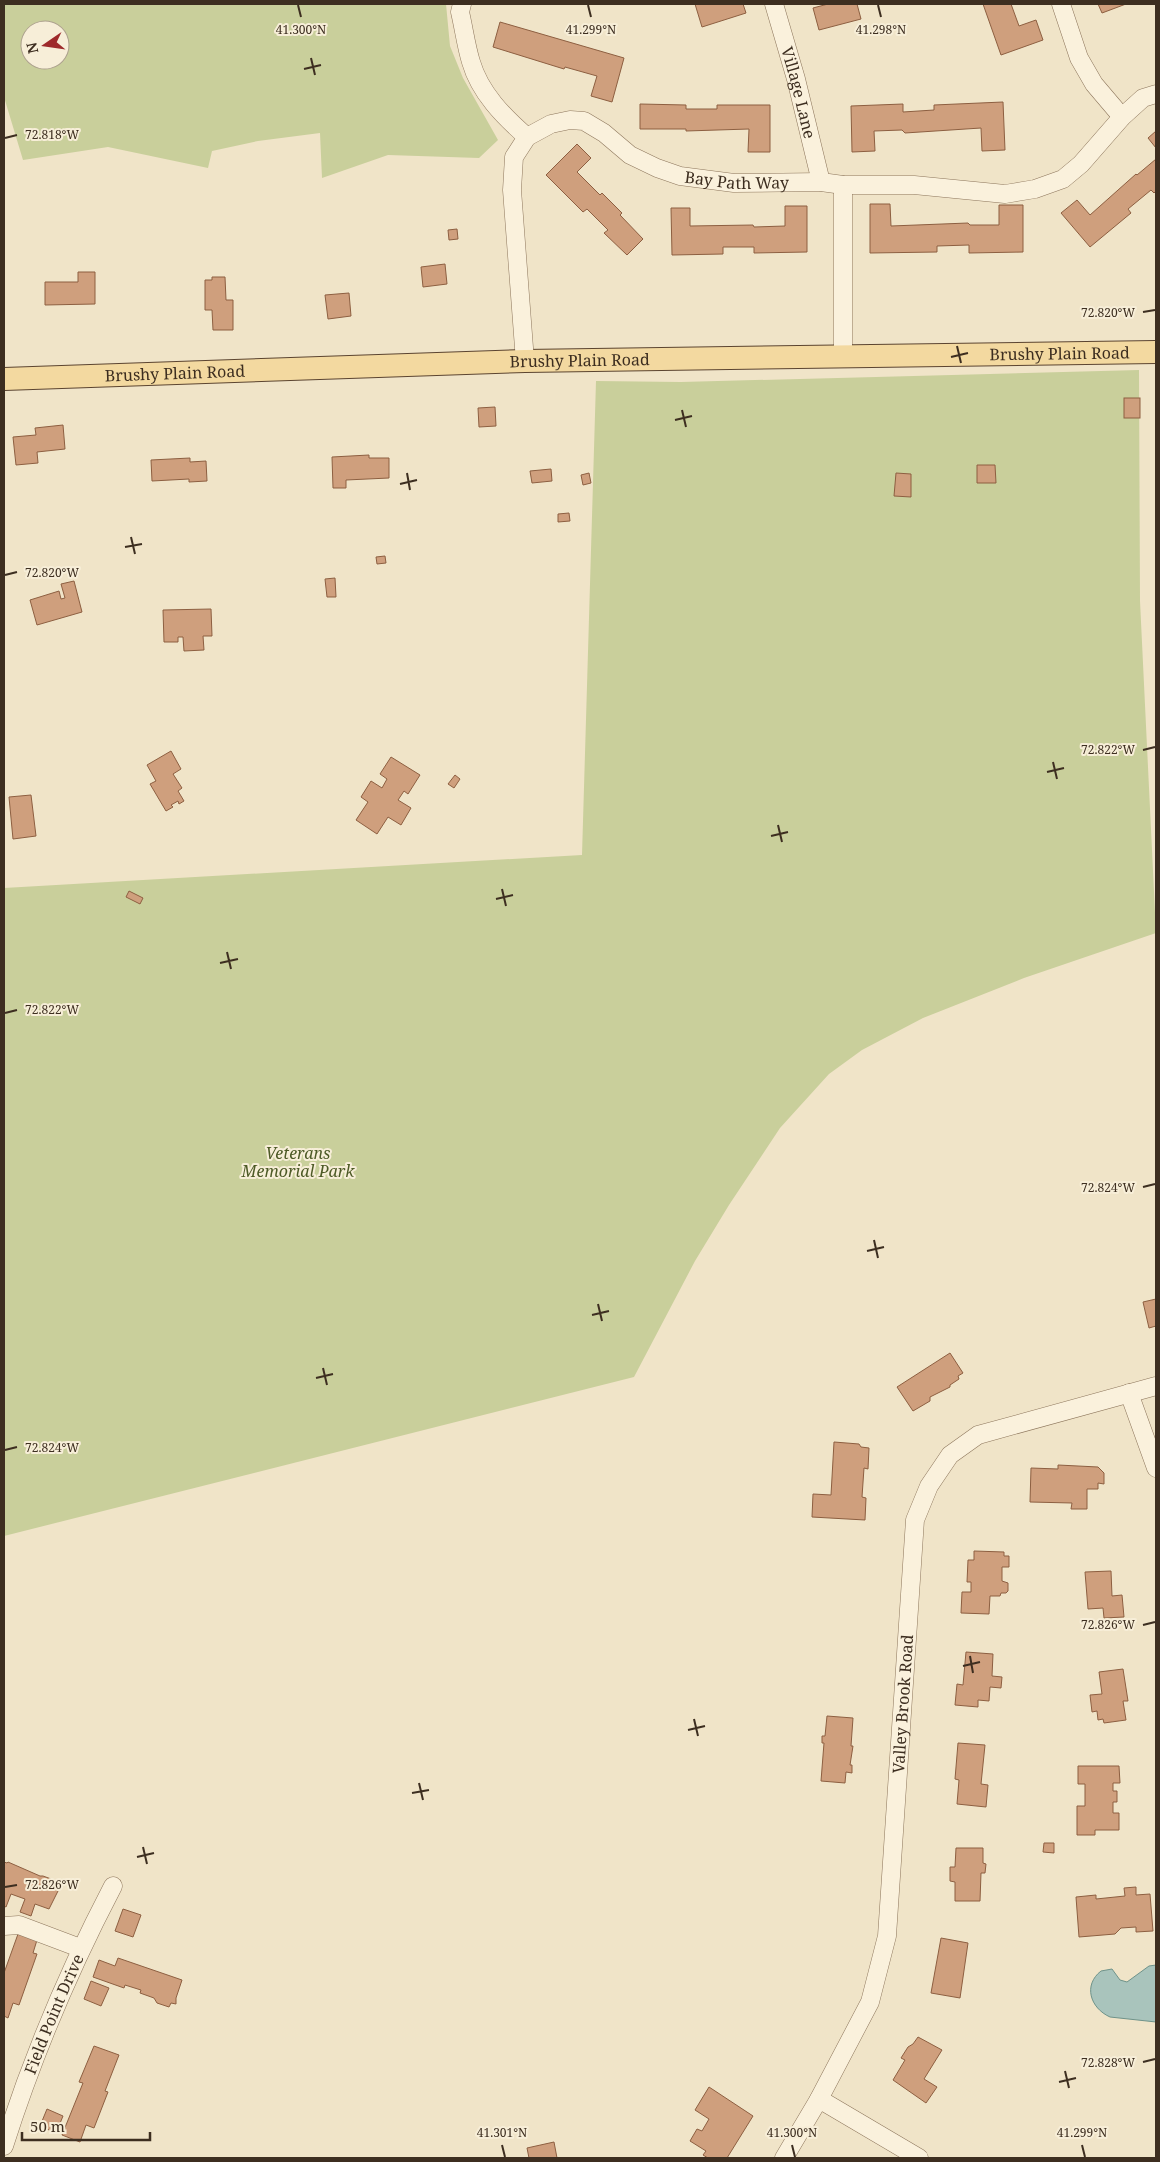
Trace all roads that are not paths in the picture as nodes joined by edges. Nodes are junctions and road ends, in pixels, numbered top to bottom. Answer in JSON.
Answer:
{"nodes":[{"id":1,"x":462,"y":4,"type":"edge"},
{"id":2,"x":774,"y":4,"type":"edge"},
{"id":3,"x":1061,"y":4,"type":"edge"},
{"id":4,"x":1156,"y":94,"type":"edge"},
{"id":5,"x":1122,"y":117,"type":"junction"},
{"id":6,"x":527,"y":137,"type":"junction"},
{"id":7,"x":821,"y":182,"type":"junction"},
{"id":8,"x":843,"y":185,"type":"junction"},
{"id":9,"x":1156,"y":352,"type":"edge"},
{"id":10,"x":843,"y":357,"type":"junction"},
{"id":11,"x":525,"y":361,"type":"junction"},
{"id":12,"x":4,"y":378,"type":"edge"},
{"id":13,"x":1156,"y":1386,"type":"edge"},
{"id":14,"x":1129,"y":1393,"type":"junction"},
{"id":15,"x":1156,"y":1468,"type":"edge"},
{"id":16,"x":113,"y":1886,"type":"dead end"},
{"id":17,"x":4,"y":1926,"type":"edge"},
{"id":18,"x":80,"y":1948,"type":"junction"},
{"id":19,"x":819,"y":2099,"type":"junction"},
{"id":20,"x":4,"y":2146,"type":"edge"},
{"id":21,"x":784,"y":2158,"type":"edge"},
{"id":22,"x":919,"y":2158,"type":"edge"}],
"edges":[{"from":1,"to":6,"type":"street"},
{"from":2,"to":7,"type":"street","name":"Village Lane"},
{"from":3,"to":5,"type":"street"},
{"from":4,"to":5,"type":"street","name":"Bay Path Way"},
{"from":5,"to":8,"type":"street","name":"Bay Path Way"},
{"from":6,"to":7,"type":"street","name":"Bay Path Way"},
{"from":6,"to":11,"type":"street","name":"Bay Path Way"},
{"from":7,"to":8,"type":"street","name":"Bay Path Way"},
{"from":8,"to":10,"type":"street"},
{"from":9,"to":10,"type":"main road","name":"Brushy Plain Road"},
{"from":10,"to":11,"type":"main road","name":"Brushy Plain Road"},
{"from":11,"to":12,"type":"main road","name":"Brushy Plain Road"},
{"from":13,"to":14,"type":"street","name":"Valley Brook Road"},
{"from":14,"to":15,"type":"street"},
{"from":14,"to":19,"type":"street","name":"Valley Brook Road"},
{"from":16,"to":18,"type":"street","name":"Field Point Drive"},
{"from":17,"to":18,"type":"street"},
{"from":18,"to":20,"type":"street","name":"Field Point Drive"},
{"from":19,"to":21,"type":"street","name":"Valley Brook Road"},
{"from":19,"to":22,"type":"street"}]}
